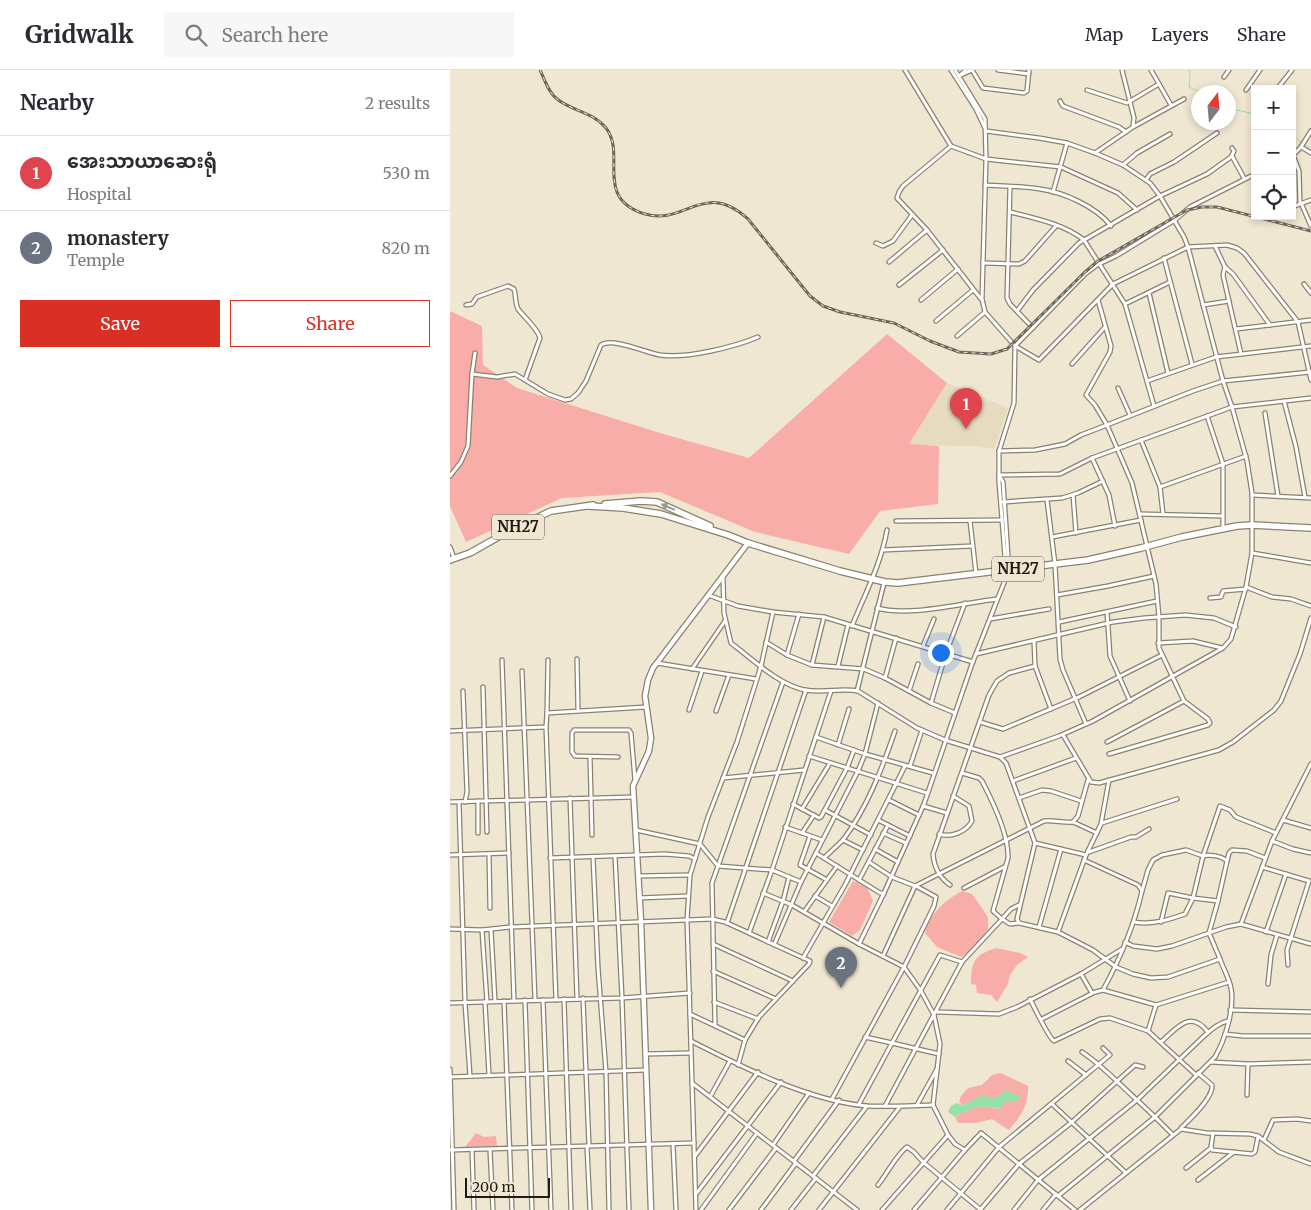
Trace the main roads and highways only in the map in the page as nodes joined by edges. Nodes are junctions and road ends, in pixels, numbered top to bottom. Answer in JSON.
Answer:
{"nodes":[{"id":1,"x":589,"y":506,"type":"junction"},
{"id":2,"x":1311,"y":528,"type":"edge"},
{"id":3,"x":728,"y":535,"type":"junction"},
{"id":4,"x":748,"y":544,"type":"junction"},
{"id":5,"x":452,"y":559,"type":"edge"},
{"id":6,"x":651,"y":1210,"type":"edge"}],
"edges":[{"from":1,"to":3,"type":"highway","number":"NH27"},
{"from":3,"to":1,"type":"highway","number":"NH27","one_way":true},
{"from":1,"to":5,"type":"highway","number":"NH27"},
{"from":2,"to":4,"type":"highway","number":"NH27"},
{"from":3,"to":4,"type":"highway","number":"NH27"},
{"from":4,"to":6,"type":"main road"}]}
